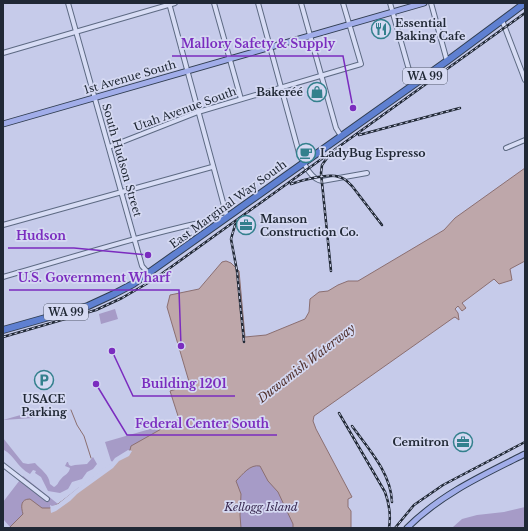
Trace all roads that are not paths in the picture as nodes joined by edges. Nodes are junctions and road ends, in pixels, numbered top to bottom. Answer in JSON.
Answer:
{"nodes":[{"id":1,"x":68,"y":3,"type":"edge"},
{"id":2,"x":175,"y":3,"type":"edge"},
{"id":3,"x":214,"y":3,"type":"edge"},
{"id":4,"x":258,"y":3,"type":"edge"},
{"id":5,"x":301,"y":3,"type":"edge"},
{"id":6,"x":342,"y":3,"type":"edge"},
{"id":7,"x":390,"y":3,"type":"edge"},
{"id":8,"x":424,"y":3,"type":"edge"},
{"id":9,"x":431,"y":3,"type":"edge"},
{"id":10,"x":525,"y":3,"type":"edge"},
{"id":11,"x":169,"y":4,"type":"edge"},
{"id":12,"x":392,"y":13,"type":"junction"},
{"id":13,"x":502,"y":20,"type":"junction"},
{"id":14,"x":350,"y":25,"type":"junction"},
{"id":15,"x":76,"y":32,"type":"junction"},
{"id":16,"x":311,"y":36,"type":"junction"},
{"id":17,"x":270,"y":48,"type":"junction"},
{"id":18,"x":3,"y":53,"type":"edge"},
{"id":19,"x":230,"y":60,"type":"junction"},
{"id":20,"x":447,"y":61,"type":"junction"},
{"id":21,"x":188,"y":71,"type":"junction"},
{"id":22,"x":321,"y":76,"type":"junction"},
{"id":23,"x":525,"y":80,"type":"edge"},
{"id":24,"x":413,"y":84,"type":"junction"},
{"id":25,"x":281,"y":87,"type":"junction"},
{"id":26,"x":95,"y":97,"type":"junction"},
{"id":27,"x":241,"y":99,"type":"junction"},
{"id":28,"x":198,"y":112,"type":"junction"},
{"id":29,"x":3,"y":124,"type":"edge"},
{"id":30,"x":341,"y":136,"type":"junction"},
{"id":31,"x":525,"y":140,"type":"edge"},
{"id":32,"x":109,"y":147,"type":"junction"},
{"id":33,"x":506,"y":148,"type":"dead end"},
{"id":34,"x":304,"y":162,"type":"junction"},
{"id":35,"x":212,"y":167,"type":"junction"},
{"id":36,"x":368,"y":173,"type":"dead end"},
{"id":37,"x":122,"y":192,"type":"junction"},
{"id":38,"x":227,"y":217,"type":"junction"},
{"id":39,"x":3,"y":225,"type":"edge"},
{"id":40,"x":135,"y":240,"type":"junction"},
{"id":41,"x":149,"y":274,"type":"junction"},
{"id":42,"x":3,"y":277,"type":"edge"},
{"id":43,"x":3,"y":330,"type":"edge"},
{"id":44,"x":525,"y":454,"type":"edge"},
{"id":45,"x":3,"y":465,"type":"edge"},
{"id":46,"x":47,"y":499,"type":"dead end"},
{"id":47,"x":407,"y":528,"type":"edge"}],
"edges":[{"from":1,"to":15,"type":"street","name":"South Hudson Street"},
{"from":2,"to":11,"type":"street"},
{"from":3,"to":19,"type":"street"},
{"from":4,"to":17,"type":"street"},
{"from":5,"to":16,"type":"street"},
{"from":6,"to":14,"type":"street"},
{"from":7,"to":12,"type":"street"},
{"from":8,"to":12,"type":"main road","name":"1st Avenue South"},
{"from":9,"to":20,"type":"street"},
{"from":10,"to":13,"type":"highway","name":"East Marginal Way South","number":"WA 99"},
{"from":11,"to":15,"type":"street"},
{"from":11,"to":21,"type":"street"},
{"from":12,"to":14,"type":"main road","name":"1st Avenue South"},
{"from":12,"to":24,"type":"street"},
{"from":13,"to":20,"type":"highway","name":"East Marginal Way South","number":"WA 99"},
{"from":13,"to":23,"type":"street"},
{"from":14,"to":16,"type":"main road","name":"1st Avenue South"},
{"from":14,"to":22,"type":"street","name":"Utah Avenue South"},
{"from":15,"to":18,"type":"street"},
{"from":15,"to":26,"type":"street","name":"South Hudson Street"},
{"from":16,"to":17,"type":"main road","name":"1st Avenue South"},
{"from":16,"to":22,"type":"street"},
{"from":17,"to":19,"type":"main road","name":"1st Avenue South"},
{"from":17,"to":25,"type":"street"},
{"from":19,"to":21,"type":"main road","name":"1st Avenue South"},
{"from":19,"to":27,"type":"street"},
{"from":20,"to":24,"type":"highway","name":"East Marginal Way South","number":"WA 99"},
{"from":21,"to":26,"type":"main road","name":"1st Avenue South"},
{"from":21,"to":28,"type":"street"},
{"from":22,"to":25,"type":"street","name":"Utah Avenue South"},
{"from":22,"to":30,"type":"street"},
{"from":24,"to":30,"type":"highway","name":"East Marginal Way South","number":"WA 99"},
{"from":25,"to":27,"type":"street","name":"Utah Avenue South"},
{"from":25,"to":34,"type":"street"},
{"from":26,"to":29,"type":"main road","name":"1st Avenue South"},
{"from":26,"to":32,"type":"street","name":"South Hudson Street"},
{"from":27,"to":28,"type":"street","name":"Utah Avenue South"},
{"from":28,"to":32,"type":"street","name":"Utah Avenue South"},
{"from":28,"to":35,"type":"street"},
{"from":30,"to":34,"type":"highway","name":"East Marginal Way South","number":"WA 99"},
{"from":31,"to":33,"type":"street"},
{"from":32,"to":37,"type":"street","name":"South Hudson Street"},
{"from":34,"to":36,"type":"street"},
{"from":34,"to":38,"type":"highway","name":"East Marginal Way South","number":"WA 99"},
{"from":35,"to":37,"type":"street"},
{"from":35,"to":38,"type":"street"},
{"from":37,"to":39,"type":"street"},
{"from":37,"to":40,"type":"street","name":"South Hudson Street"},
{"from":38,"to":40,"type":"street"},
{"from":38,"to":41,"type":"highway","name":"East Marginal Way South","number":"WA 99"},
{"from":40,"to":41,"type":"street","name":"South Hudson Street"},
{"from":40,"to":42,"type":"street"},
{"from":41,"to":43,"type":"highway","name":"East Marginal Way South","number":"WA 99"},
{"from":44,"to":47,"type":"main road"},
{"from":45,"to":46,"type":"street"}]}
